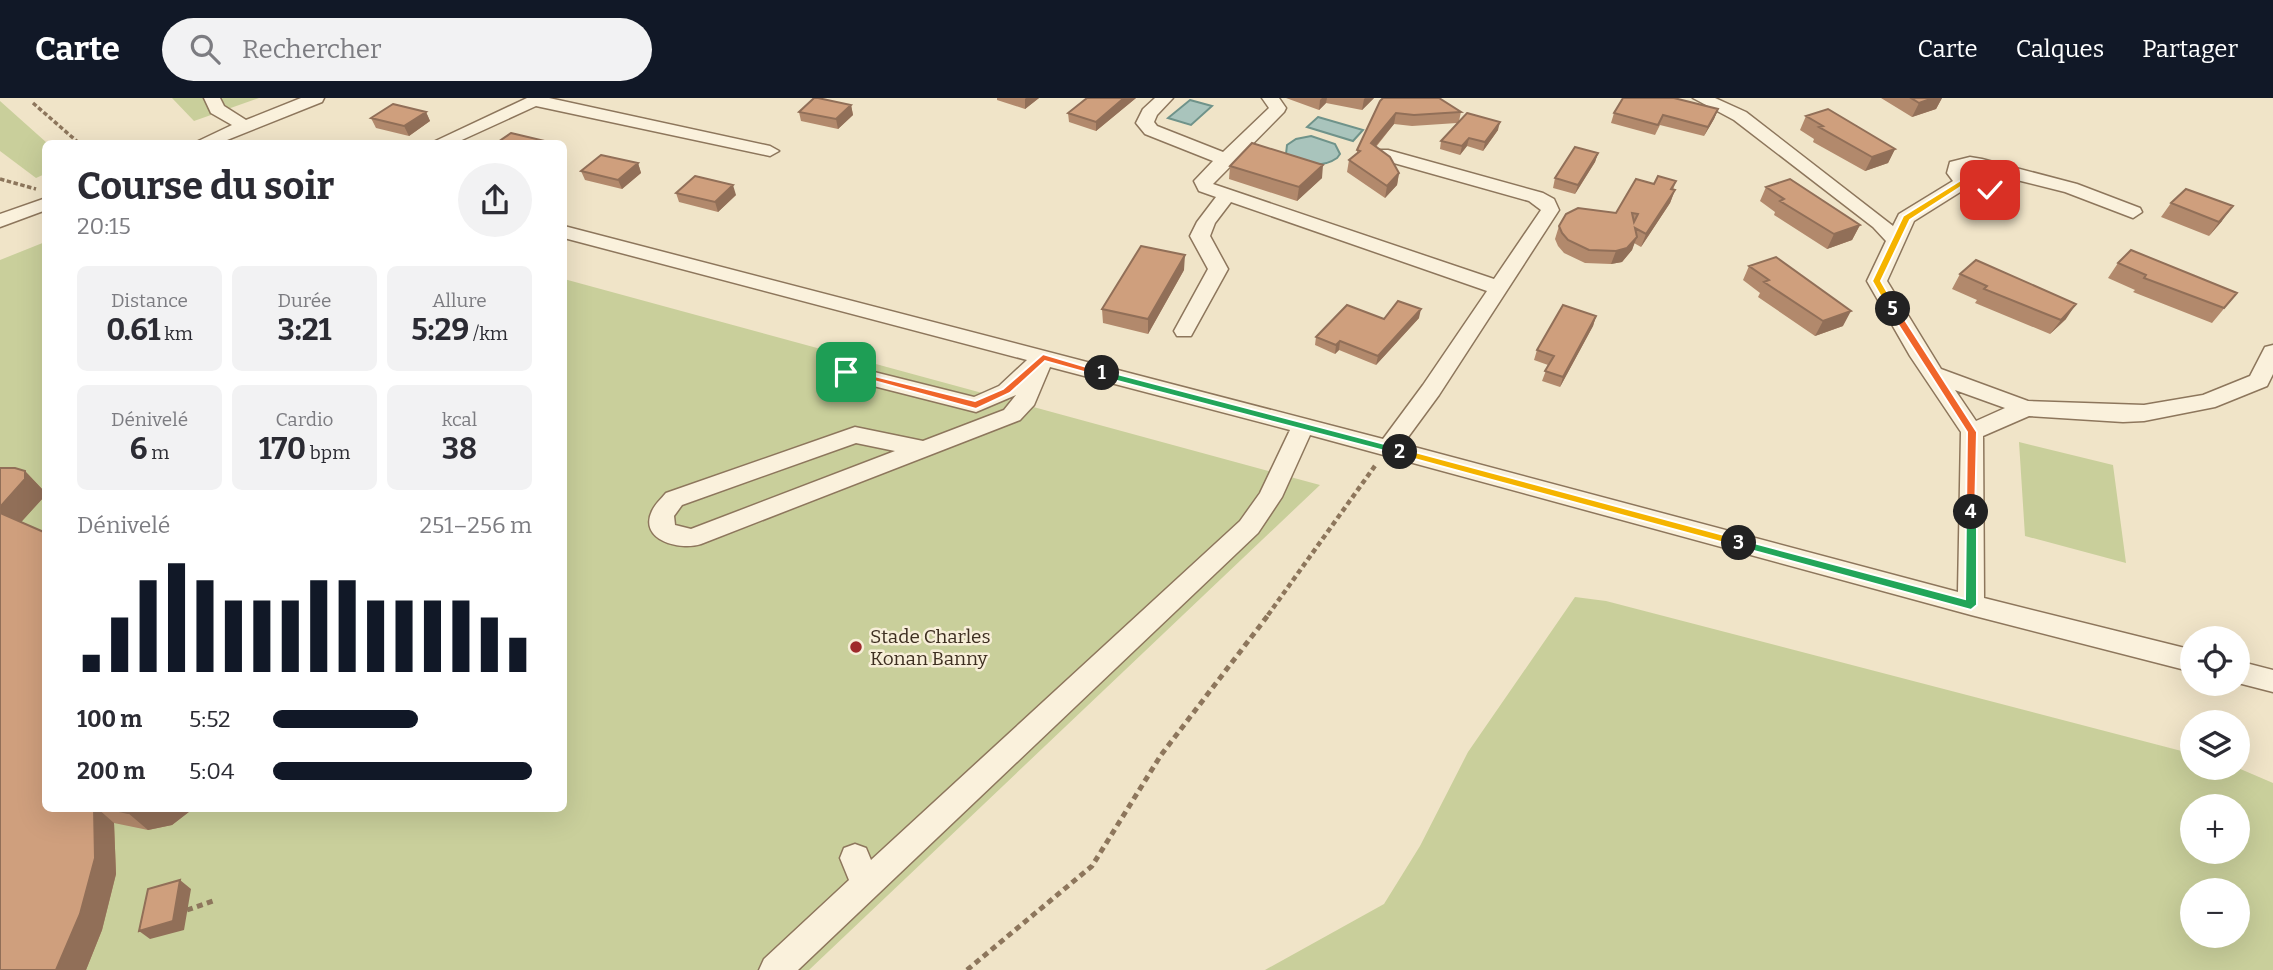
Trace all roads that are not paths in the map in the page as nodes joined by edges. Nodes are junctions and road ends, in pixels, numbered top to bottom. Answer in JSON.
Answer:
{"nodes":[{"id":1,"x":212,"y":98,"type":"edge"},
{"id":2,"x":1165,"y":98,"type":"edge"},
{"id":3,"x":1270,"y":98,"type":"edge"},
{"id":4,"x":1701,"y":98,"type":"edge"},
{"id":5,"x":312,"y":99,"type":"edge"},
{"id":6,"x":538,"y":99,"type":"edge"},
{"id":7,"x":245,"y":126,"type":"junction"},
{"id":8,"x":209,"y":140,"type":"edge"},
{"id":9,"x":446,"y":140,"type":"edge"},
{"id":10,"x":770,"y":151,"type":"dead end"},
{"id":11,"x":1382,"y":153,"type":"edge"},
{"id":12,"x":1227,"y":160,"type":"junction"},
{"id":13,"x":1226,"y":197,"type":"junction"},
{"id":14,"x":42,"y":205,"type":"edge"},
{"id":15,"x":2133,"y":212,"type":"dead end"},
{"id":16,"x":0,"y":221,"type":"edge"},
{"id":17,"x":567,"y":233,"type":"edge"},
{"id":18,"x":1896,"y":240,"type":"junction"},
{"id":19,"x":1499,"y":288,"type":"junction"},
{"id":20,"x":1184,"y":331,"type":"dead end"},
{"id":21,"x":2273,"y":352,"type":"edge"},
{"id":22,"x":1043,"y":358,"type":"junction"},
{"id":23,"x":846,"y":372,"type":"dead end"},
{"id":24,"x":1933,"y":374,"type":"junction"},
{"id":25,"x":2026,"y":408,"type":"junction"},
{"id":26,"x":1303,"y":426,"type":"junction"},
{"id":27,"x":1972,"y":432,"type":"junction"},
{"id":28,"x":1388,"y":448,"type":"junction"},
{"id":29,"x":925,"y":449,"type":"junction"},
{"id":30,"x":1971,"y":605,"type":"junction"},
{"id":31,"x":2180,"y":658,"type":"edge"},
{"id":32,"x":2250,"y":675,"type":"edge"},
{"id":33,"x":2273,"y":681,"type":"edge"},
{"id":34,"x":775,"y":970,"type":"edge"}],
"edges":[{"from":1,"to":7,"type":"street"},
{"from":2,"to":12,"type":"street"},
{"from":3,"to":12,"type":"street"},
{"from":4,"to":18,"type":"street"},
{"from":5,"to":7,"type":"street"},
{"from":6,"to":9,"type":"street"},
{"from":6,"to":10,"type":"street"},
{"from":7,"to":8,"type":"street"},
{"from":11,"to":19,"type":"street"},
{"from":12,"to":13,"type":"street"},
{"from":13,"to":19,"type":"street"},
{"from":13,"to":20,"type":"street"},
{"from":14,"to":16,"type":"street"},
{"from":15,"to":18,"type":"street"},
{"from":17,"to":22,"type":"street"},
{"from":18,"to":24,"type":"street"},
{"from":19,"to":28,"type":"street"},
{"from":21,"to":25,"type":"street"},
{"from":22,"to":23,"type":"street"},
{"from":22,"to":26,"type":"street"},
{"from":22,"to":29,"type":"street"},
{"from":24,"to":25,"type":"street"},
{"from":24,"to":27,"type":"street"},
{"from":25,"to":27,"type":"street"},
{"from":26,"to":28,"type":"street"},
{"from":26,"to":34,"type":"street"},
{"from":27,"to":30,"type":"street"},
{"from":28,"to":30,"type":"street"},
{"from":29,"to":29,"type":"street"},
{"from":30,"to":31,"type":"street"},
{"from":32,"to":33,"type":"street"}]}
